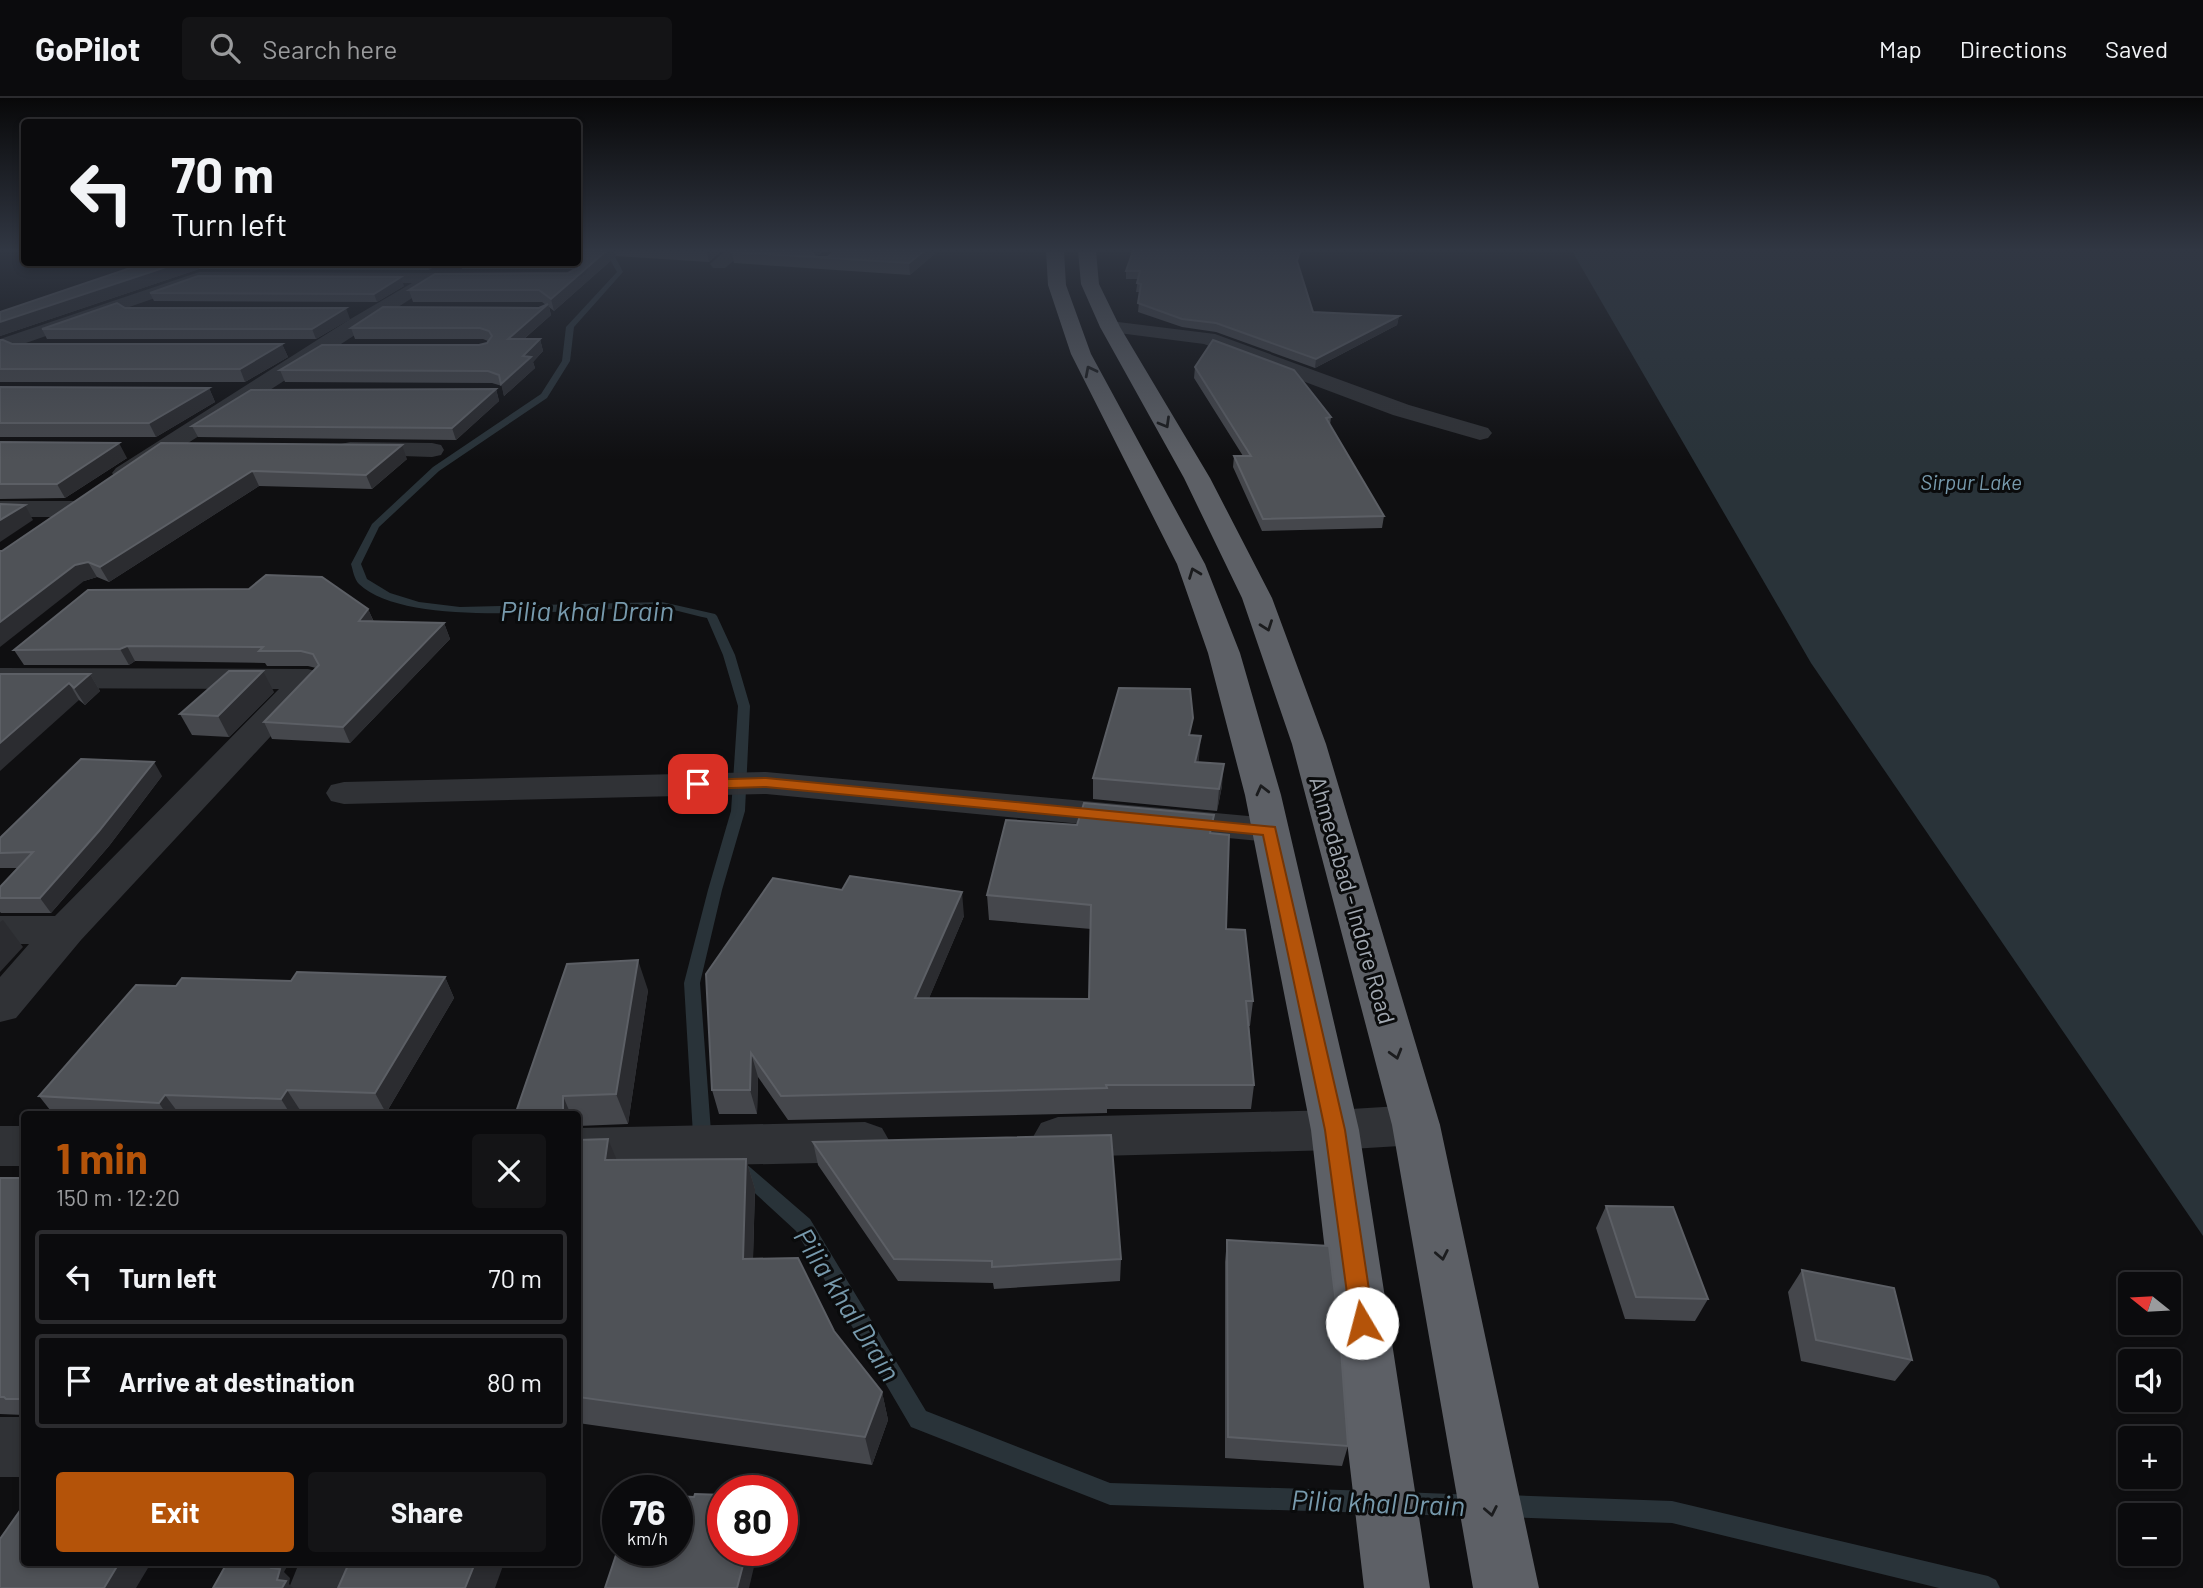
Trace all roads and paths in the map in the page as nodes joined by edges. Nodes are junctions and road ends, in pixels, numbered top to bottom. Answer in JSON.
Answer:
{"nodes":[{"id":1,"x":72,"y":321,"type":"edge"},
{"id":2,"x":363,"y":321,"type":"edge"},
{"id":3,"x":1069,"y":321,"type":"edge"},
{"id":4,"x":1107,"y":321,"type":"edge"},
{"id":5,"x":1110,"y":327,"type":"junction"},
{"id":6,"x":0,"y":347,"type":"edge"},
{"id":7,"x":55,"y":348,"type":"edge"},
{"id":8,"x":276,"y":349,"type":"edge"},
{"id":9,"x":318,"y":349,"type":"junction"},
{"id":10,"x":359,"y":349,"type":"edge"},
{"id":11,"x":207,"y":393,"type":"edge"},
{"id":12,"x":249,"y":393,"type":"junction"},
{"id":13,"x":289,"y":393,"type":"edge"},
{"id":14,"x":1480,"y":433,"type":"dead end"},
{"id":15,"x":123,"y":446,"type":"dead end"},
{"id":16,"x":164,"y":446,"type":"junction"},
{"id":17,"x":204,"y":447,"type":"edge"},
{"id":18,"x":325,"y":448,"type":"edge"},
{"id":19,"x":432,"y":450,"type":"dead end"},
{"id":20,"x":0,"y":509,"type":"edge"},
{"id":21,"x":73,"y":509,"type":"junction"},
{"id":22,"x":42,"y":530,"type":"edge"},
{"id":23,"x":7,"y":665,"type":"edge"},
{"id":24,"x":344,"y":793,"type":"dead end"},
{"id":25,"x":1270,"y":830,"type":"junction"},
{"id":26,"x":0,"y":930,"type":"edge"},
{"id":27,"x":66,"y":930,"type":"junction"},
{"id":28,"x":0,"y":1006,"type":"edge"},
{"id":29,"x":1416,"y":1125,"type":"junction"},
{"id":30,"x":1335,"y":1130,"type":"junction"},
{"id":31,"x":1018,"y":1138,"type":"edge"},
{"id":32,"x":908,"y":1140,"type":"edge"},
{"id":33,"x":0,"y":1146,"type":"edge"},
{"id":34,"x":21,"y":1146,"type":"edge"},
{"id":35,"x":581,"y":1148,"type":"edge"},
{"id":36,"x":0,"y":1447,"type":"edge"},
{"id":37,"x":21,"y":1447,"type":"edge"},
{"id":38,"x":330,"y":1566,"type":"edge"},
{"id":39,"x":322,"y":1588,"type":"edge"},
{"id":40,"x":1397,"y":1588,"type":"edge"},
{"id":41,"x":1506,"y":1588,"type":"edge"}],
"edges":[{"from":1,"to":6,"type":"street"},
{"from":2,"to":9,"type":"street"},
{"from":25,"to":3,"type":"highway","one_way":true},
{"from":4,"to":5,"type":"highway","name":"Ahmedabad - Indore Road"},
{"from":5,"to":14,"type":"street"},
{"from":5,"to":29,"type":"highway","name":"Ahmedabad - Indore Road","one_way":true},
{"from":6,"to":7,"type":"street"},
{"from":8,"to":9,"type":"street"},
{"from":9,"to":10,"type":"street"},
{"from":9,"to":12,"type":"street"},
{"from":11,"to":12,"type":"street"},
{"from":12,"to":13,"type":"street"},
{"from":12,"to":16,"type":"street"},
{"from":15,"to":16,"type":"street"},
{"from":16,"to":17,"type":"street"},
{"from":16,"to":21,"type":"street"},
{"from":18,"to":19,"type":"street"},
{"from":20,"to":21,"type":"street"},
{"from":21,"to":22,"type":"street"},
{"from":23,"to":27,"type":"street"},
{"from":24,"to":25,"type":"street"},
{"from":25,"to":30,"type":"highway"},
{"from":26,"to":27,"type":"street"},
{"from":27,"to":28,"type":"street"},
{"from":29,"to":30,"type":"street"},
{"from":29,"to":41,"type":"highway","name":"Ahmedabad - Indore Road","one_way":true},
{"from":30,"to":31,"type":"street"},
{"from":30,"to":40,"type":"highway"},
{"from":32,"to":35,"type":"street"},
{"from":33,"to":34,"type":"street"},
{"from":36,"to":37,"type":"street"},
{"from":38,"to":39,"type":"street"}]}
